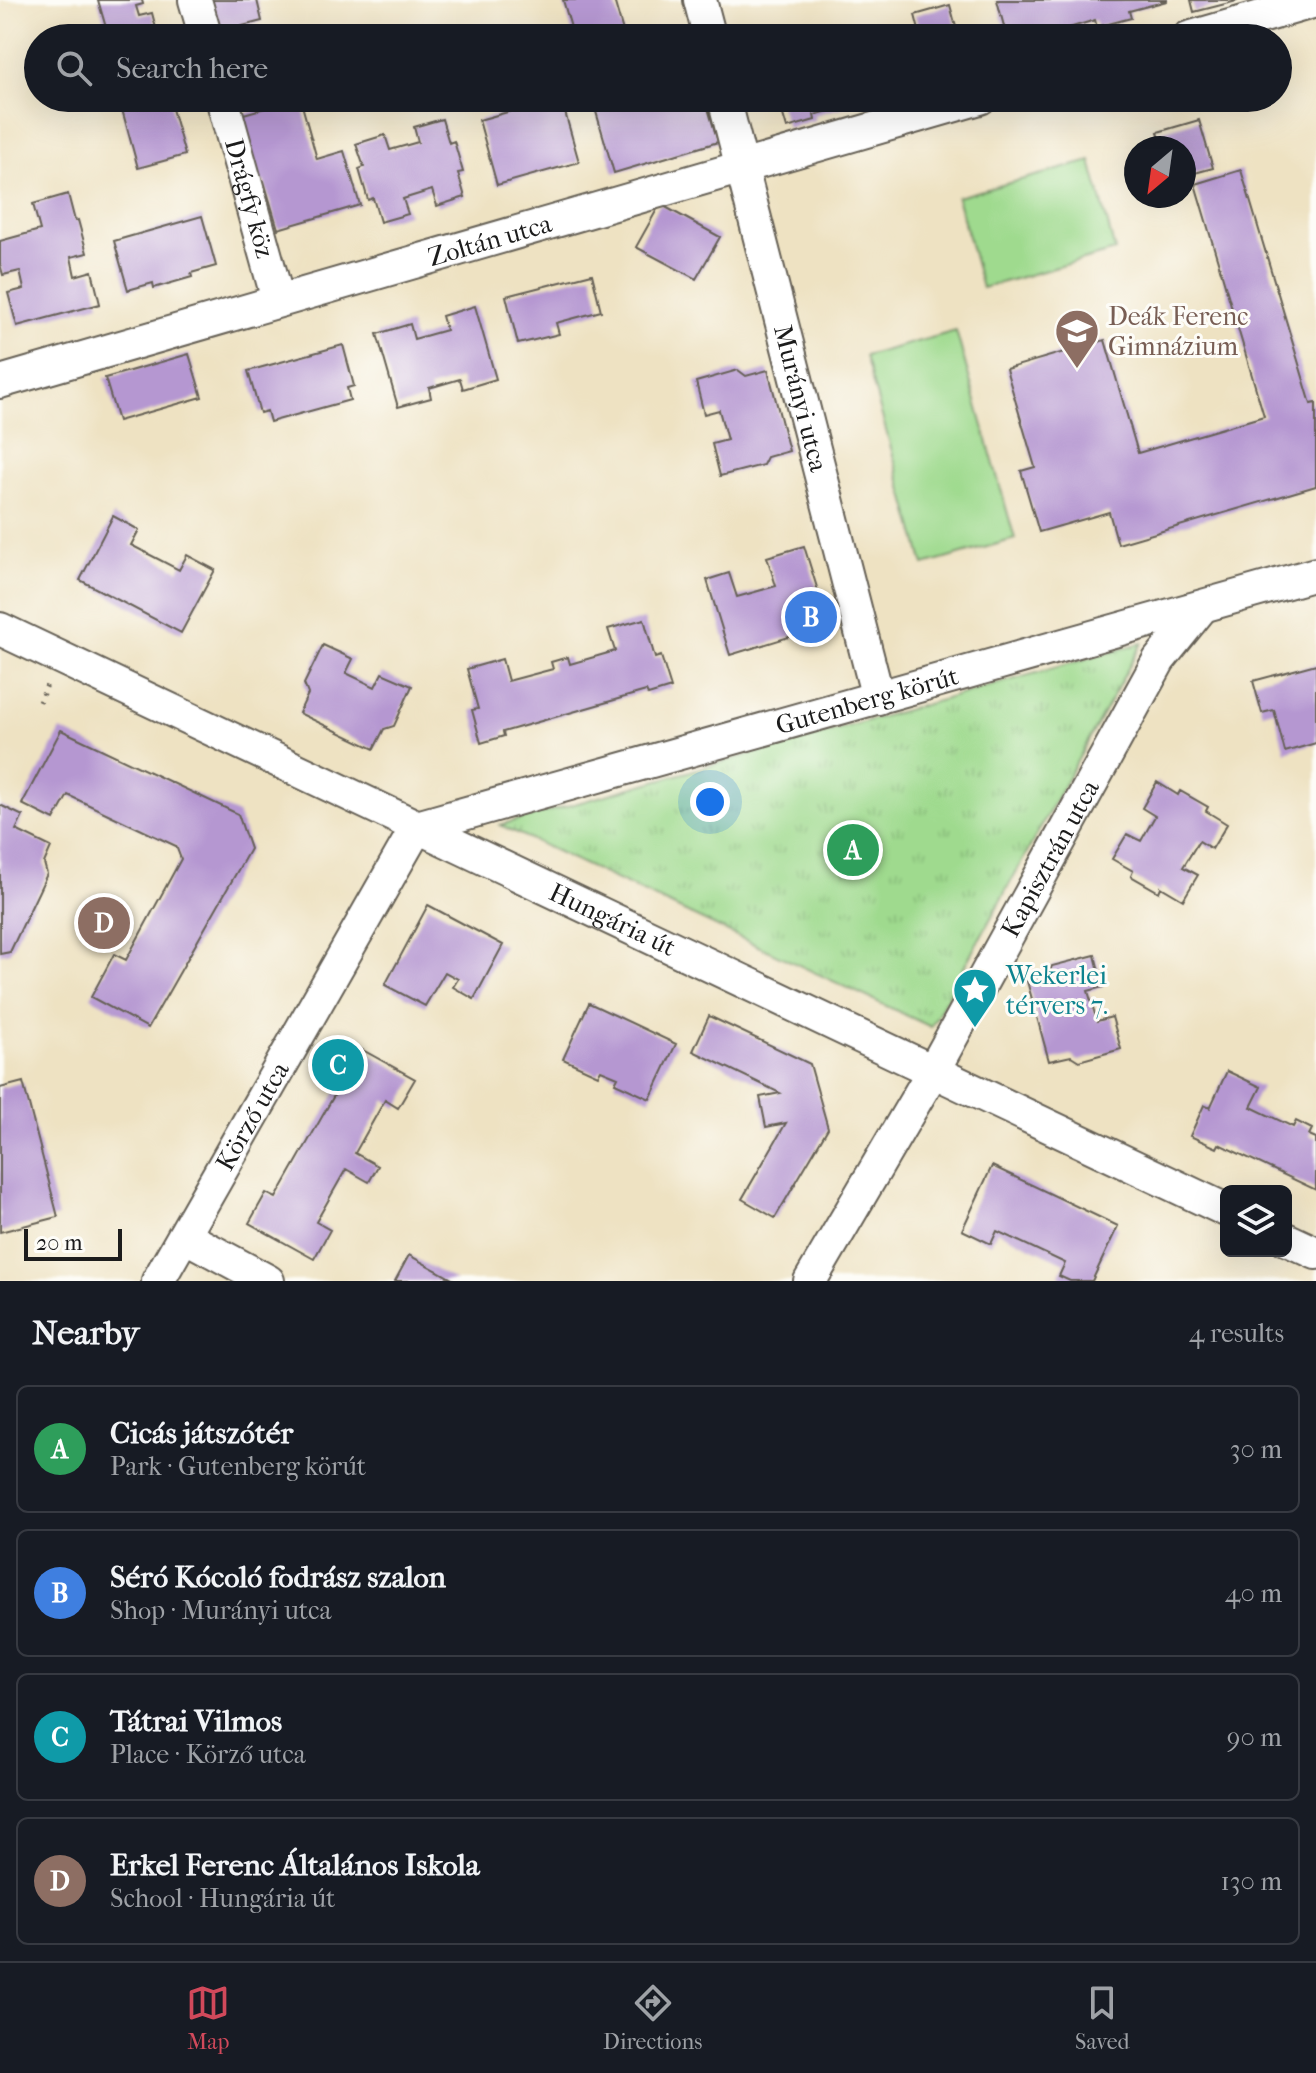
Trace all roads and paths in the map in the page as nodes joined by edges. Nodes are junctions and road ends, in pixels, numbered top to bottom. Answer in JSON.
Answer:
{"nodes":[{"id":1,"x":195,"y":0,"type":"edge"},
{"id":2,"x":700,"y":0,"type":"edge"},
{"id":3,"x":1316,"y":1,"type":"edge"},
{"id":4,"x":202,"y":24,"type":"edge"},
{"id":5,"x":706,"y":24,"type":"edge"},
{"id":6,"x":1236,"y":24,"type":"edge"},
{"id":7,"x":226,"y":112,"type":"edge"},
{"id":8,"x":727,"y":112,"type":"edge"},
{"id":9,"x":932,"y":112,"type":"edge"},
{"id":10,"x":741,"y":167,"type":"junction"},
{"id":11,"x":278,"y":300,"type":"junction"},
{"id":12,"x":0,"y":382,"type":"edge"},
{"id":13,"x":1316,"y":574,"type":"edge"},
{"id":14,"x":1202,"y":607,"type":"junction"},
{"id":15,"x":0,"y":629,"type":"edge"},
{"id":16,"x":878,"y":698,"type":"junction"},
{"id":17,"x":417,"y":827,"type":"junction"},
{"id":18,"x":933,"y":1071,"type":"junction"},
{"id":19,"x":1220,"y":1207,"type":"edge"},
{"id":20,"x":184,"y":1236,"type":"junction"},
{"id":21,"x":1292,"y":1242,"type":"edge"},
{"id":22,"x":1316,"y":1253,"type":"edge"},
{"id":23,"x":158,"y":1281,"type":"edge"},
{"id":24,"x":268,"y":1281,"type":"edge"},
{"id":25,"x":810,"y":1281,"type":"edge"}],
"edges":[{"from":1,"to":4,"type":"street"},
{"from":2,"to":5,"type":"street"},
{"from":3,"to":6,"type":"street"},
{"from":7,"to":11,"type":"street","name":"Drágfy köz"},
{"from":8,"to":10,"type":"street","name":"Murányi utca"},
{"from":9,"to":10,"type":"street","name":"Zoltán utca"},
{"from":10,"to":11,"type":"street","name":"Zoltán utca"},
{"from":10,"to":16,"type":"street","name":"Murányi utca"},
{"from":11,"to":12,"type":"street","name":"Zoltán utca"},
{"from":13,"to":14,"type":"street","name":"Gutenberg körút"},
{"from":14,"to":16,"type":"street","name":"Gutenberg körút"},
{"from":14,"to":18,"type":"street","name":"Kapisztrán utca"},
{"from":15,"to":17,"type":"street","name":"Hungária út"},
{"from":16,"to":17,"type":"street","name":"Gutenberg körút"},
{"from":17,"to":18,"type":"street","name":"Hungária út"},
{"from":17,"to":20,"type":"street","name":"Körző utca"},
{"from":18,"to":19,"type":"street","name":"Hungária út"},
{"from":18,"to":25,"type":"street","name":"Kapisztrán utca"},
{"from":20,"to":23,"type":"street","name":"Körző utca"},
{"from":20,"to":24,"type":"street"},
{"from":21,"to":22,"type":"street"}]}
